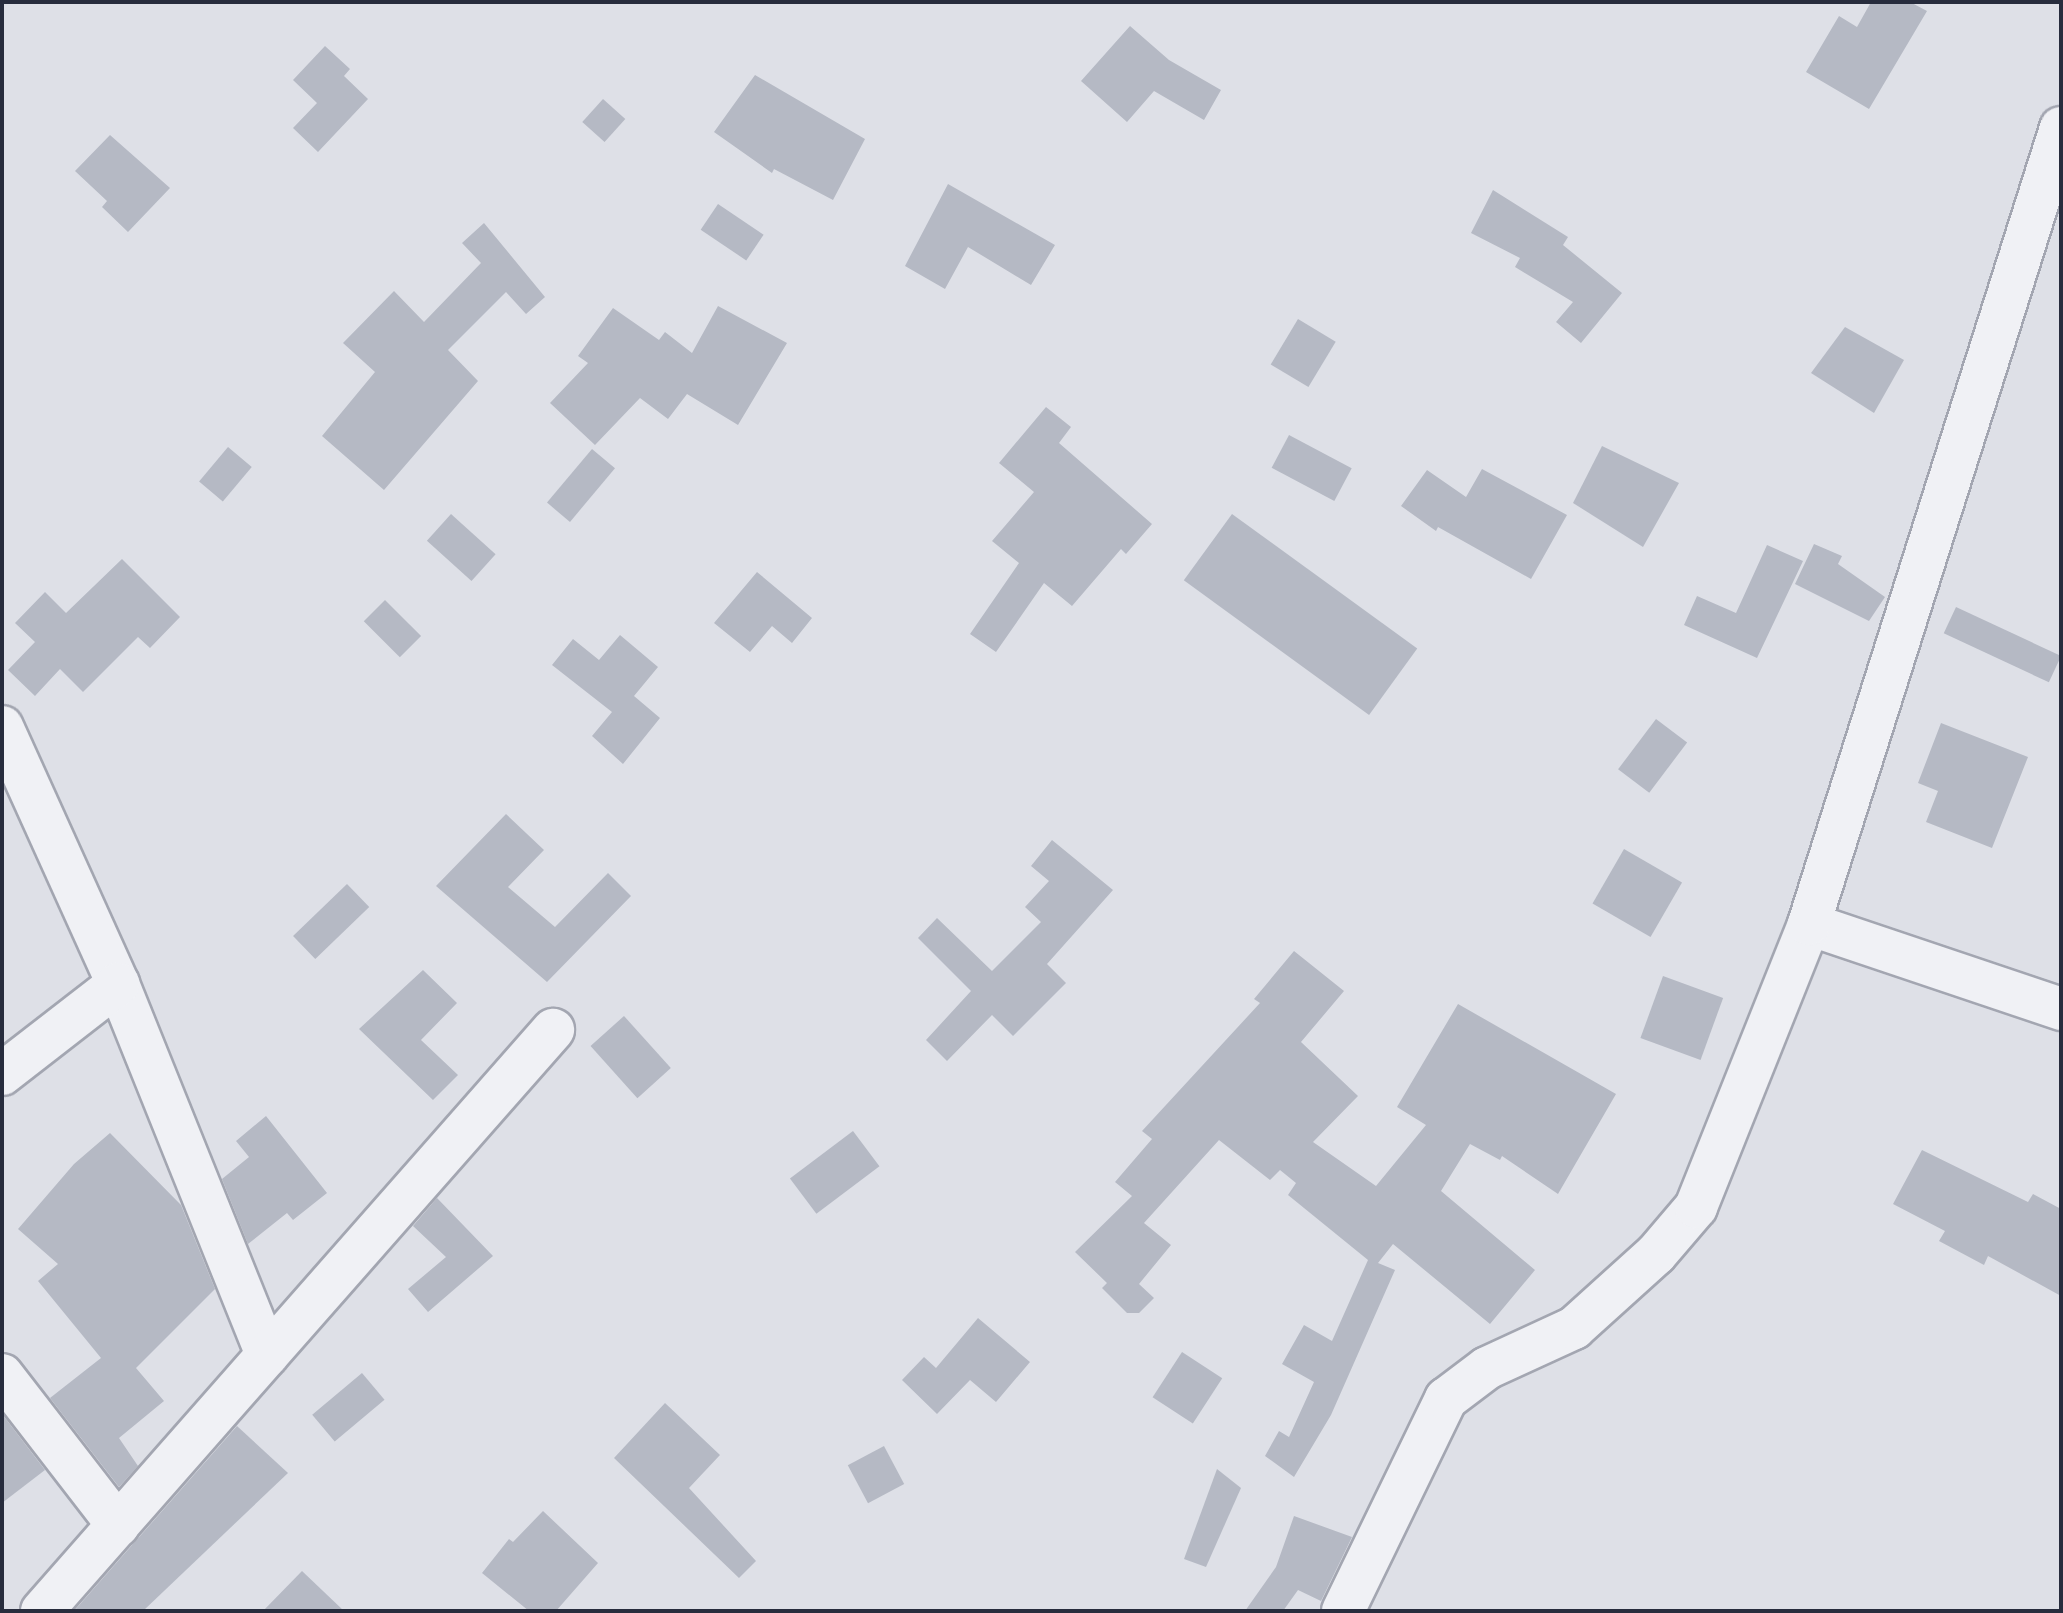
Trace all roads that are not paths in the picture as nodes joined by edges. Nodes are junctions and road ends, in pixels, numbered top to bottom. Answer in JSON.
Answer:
{"nodes":[{"id":1,"x":2061,"y":128,"type":"edge"},
{"id":2,"x":2,"y":727,"type":"edge"},
{"id":3,"x":1809,"y":924,"type":"junction"},
{"id":4,"x":118,"y":984,"type":"junction"},
{"id":5,"x":2061,"y":1009,"type":"edge"},
{"id":6,"x":553,"y":1030,"type":"dead end"},
{"id":7,"x":2,"y":1074,"type":"edge"},
{"id":8,"x":267,"y":1355,"type":"junction"},
{"id":9,"x":2,"y":1375,"type":"edge"},
{"id":10,"x":118,"y":1525,"type":"junction"},
{"id":11,"x":42,"y":1611,"type":"edge"},
{"id":12,"x":1343,"y":1611,"type":"edge"}],
"edges":[{"from":1,"to":3,"type":"street"},
{"from":2,"to":4,"type":"street"},
{"from":3,"to":5,"type":"street"},
{"from":3,"to":12,"type":"street"},
{"from":4,"to":7,"type":"street"},
{"from":4,"to":8,"type":"street"},
{"from":6,"to":8,"type":"street"},
{"from":8,"to":10,"type":"street"},
{"from":9,"to":10,"type":"street"},
{"from":10,"to":11,"type":"street"}]}
